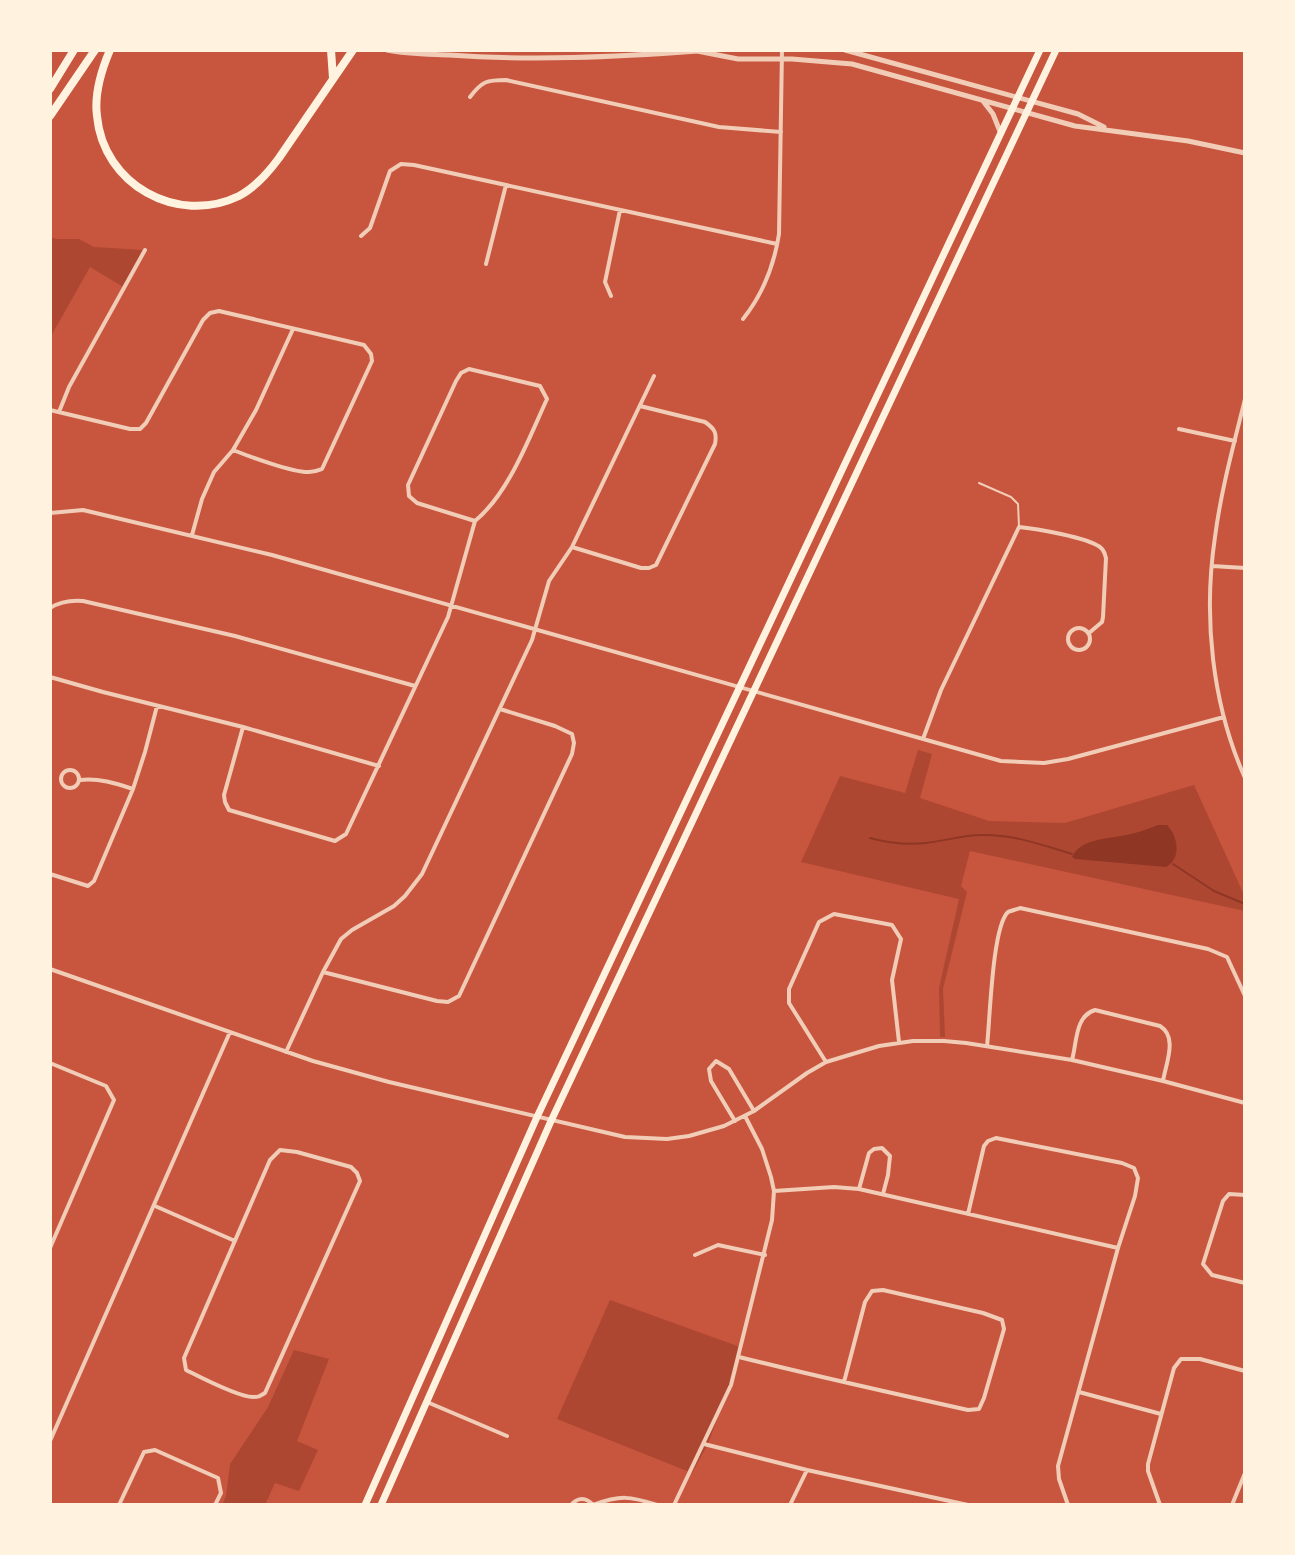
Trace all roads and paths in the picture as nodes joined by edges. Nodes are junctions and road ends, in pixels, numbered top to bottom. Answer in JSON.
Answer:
{"nodes":[{"id":1,"x":74,"y":50,"type":"edge"},
{"id":2,"x":95,"y":50,"type":"edge"},
{"id":3,"x":110,"y":50,"type":"edge"},
{"id":4,"x":331,"y":50,"type":"edge"},
{"id":5,"x":353,"y":50,"type":"edge"},
{"id":6,"x":387,"y":50,"type":"edge"},
{"id":7,"x":430,"y":50,"type":"edge"},
{"id":8,"x":700,"y":50,"type":"edge"},
{"id":9,"x":782,"y":50,"type":"edge"},
{"id":10,"x":845,"y":50,"type":"edge"},
{"id":11,"x":1040,"y":50,"type":"edge"},
{"id":12,"x":1056,"y":50,"type":"edge"},
{"id":13,"x":457,"y":56,"type":"junction"},
{"id":14,"x":782,"y":59,"type":"junction"},
{"id":15,"x":333,"y":79,"type":"junction"},
{"id":16,"x":50,"y":89,"type":"edge"},
{"id":17,"x":470,"y":97,"type":"dead end"},
{"id":18,"x":1018,"y":97,"type":"junction"},
{"id":19,"x":982,"y":101,"type":"junction"},
{"id":20,"x":1032,"y":101,"type":"junction"},
{"id":21,"x":1013,"y":109,"type":"junction"},
{"id":22,"x":1026,"y":113,"type":"junction"},
{"id":23,"x":50,"y":116,"type":"edge"},
{"id":24,"x":1108,"y":129,"type":"junction"},
{"id":25,"x":781,"y":132,"type":"junction"},
{"id":26,"x":1001,"y":134,"type":"junction"},
{"id":27,"x":1245,"y":153,"type":"edge"},
{"id":28,"x":506,"y":185,"type":"junction"},
{"id":29,"x":620,"y":210,"type":"junction"},
{"id":30,"x":361,"y":236,"type":"dead end"},
{"id":31,"x":777,"y":244,"type":"junction"},
{"id":32,"x":145,"y":250,"type":"dead end"},
{"id":33,"x":486,"y":264,"type":"dead end"},
{"id":34,"x":611,"y":296,"type":"dead end"},
{"id":35,"x":743,"y":319,"type":"dead end"},
{"id":36,"x":293,"y":329,"type":"junction"},
{"id":37,"x":654,"y":376,"type":"dead end"},
{"id":38,"x":1245,"y":399,"type":"edge"},
{"id":39,"x":640,"y":406,"type":"junction"},
{"id":40,"x":50,"y":410,"type":"edge"},
{"id":41,"x":59,"y":412,"type":"junction"},
{"id":42,"x":1179,"y":429,"type":"dead end"},
{"id":43,"x":1235,"y":441,"type":"junction"},
{"id":44,"x":233,"y":450,"type":"junction"},
{"id":45,"x":979,"y":483,"type":"dead end"},
{"id":46,"x":50,"y":513,"type":"edge"},
{"id":47,"x":475,"y":521,"type":"junction"},
{"id":48,"x":1019,"y":527,"type":"junction"},
{"id":49,"x":192,"y":535,"type":"junction"},
{"id":50,"x":572,"y":547,"type":"junction"},
{"id":51,"x":1212,"y":566,"type":"junction"},
{"id":52,"x":1245,"y":568,"type":"edge"},
{"id":53,"x":451,"y":605,"type":"junction"},
{"id":54,"x":50,"y":608,"type":"edge"},
{"id":55,"x":535,"y":628,"type":"junction"},
{"id":56,"x":1089,"y":633,"type":"junction"},
{"id":57,"x":50,"y":677,"type":"edge"},
{"id":58,"x":415,"y":686,"type":"junction"},
{"id":59,"x":740,"y":688,"type":"junction"},
{"id":60,"x":753,"y":692,"type":"junction"},
{"id":61,"x":157,"y":706,"type":"junction"},
{"id":62,"x":500,"y":709,"type":"junction"},
{"id":63,"x":1224,"y":717,"type":"junction"},
{"id":64,"x":243,"y":727,"type":"junction"},
{"id":65,"x":923,"y":739,"type":"junction"},
{"id":66,"x":379,"y":766,"type":"junction"},
{"id":67,"x":1245,"y":778,"type":"edge"},
{"id":68,"x":80,"y":780,"type":"junction"},
{"id":69,"x":133,"y":789,"type":"junction"},
{"id":70,"x":50,"y":874,"type":"edge"},
{"id":71,"x":645,"y":890,"type":"junction"},
{"id":72,"x":657,"y":896,"type":"junction"},
{"id":73,"x":50,"y":969,"type":"edge"},
{"id":74,"x":323,"y":972,"type":"junction"},
{"id":75,"x":1245,"y":996,"type":"edge"},
{"id":76,"x":230,"y":1032,"type":"junction"},
{"id":77,"x":899,"y":1042,"type":"junction"},
{"id":78,"x":987,"y":1046,"type":"junction"},
{"id":79,"x":286,"y":1052,"type":"junction"},
{"id":80,"x":1072,"y":1060,"type":"junction"},
{"id":81,"x":826,"y":1062,"type":"junction"},
{"id":82,"x":50,"y":1063,"type":"edge"},
{"id":83,"x":1163,"y":1081,"type":"junction"},
{"id":84,"x":1245,"y":1103,"type":"edge"},
{"id":85,"x":754,"y":1111,"type":"junction"},
{"id":86,"x":745,"y":1116,"type":"junction"},
{"id":87,"x":537,"y":1117,"type":"junction"},
{"id":88,"x":551,"y":1121,"type":"junction"},
{"id":89,"x":735,"y":1121,"type":"junction"},
{"id":90,"x":859,"y":1189,"type":"junction"},
{"id":91,"x":774,"y":1191,"type":"junction"},
{"id":92,"x":883,"y":1194,"type":"junction"},
{"id":93,"x":1245,"y":1195,"type":"edge"},
{"id":94,"x":155,"y":1206,"type":"junction"},
{"id":95,"x":968,"y":1214,"type":"junction"},
{"id":96,"x":235,"y":1241,"type":"junction"},
{"id":97,"x":50,"y":1248,"type":"edge"},
{"id":98,"x":1118,"y":1248,"type":"junction"},
{"id":99,"x":695,"y":1255,"type":"dead end"},
{"id":100,"x":765,"y":1255,"type":"junction"},
{"id":101,"x":1245,"y":1283,"type":"edge"},
{"id":102,"x":739,"y":1357,"type":"junction"},
{"id":103,"x":1245,"y":1371,"type":"edge"},
{"id":104,"x":844,"y":1382,"type":"junction"},
{"id":105,"x":1079,"y":1392,"type":"junction"},
{"id":106,"x":427,"y":1402,"type":"junction"},
{"id":107,"x":1161,"y":1415,"type":"junction"},
{"id":108,"x":507,"y":1436,"type":"dead end"},
{"id":109,"x":50,"y":1441,"type":"edge"},
{"id":110,"x":704,"y":1444,"type":"junction"},
{"id":111,"x":807,"y":1470,"type":"junction"},
{"id":112,"x":1245,"y":1473,"type":"edge"},
{"id":113,"x":119,"y":1505,"type":"edge"},
{"id":114,"x":215,"y":1505,"type":"edge"},
{"id":115,"x":365,"y":1505,"type":"edge"},
{"id":116,"x":381,"y":1505,"type":"edge"},
{"id":117,"x":571,"y":1505,"type":"edge"},
{"id":118,"x":593,"y":1505,"type":"edge"},
{"id":119,"x":657,"y":1505,"type":"edge"},
{"id":120,"x":674,"y":1505,"type":"edge"},
{"id":121,"x":790,"y":1505,"type":"edge"},
{"id":122,"x":968,"y":1505,"type":"edge"},
{"id":123,"x":1068,"y":1505,"type":"edge"},
{"id":124,"x":1160,"y":1505,"type":"edge"},
{"id":125,"x":1232,"y":1505,"type":"edge"}],
"edges":[{"from":1,"to":16,"type":"highway"},
{"from":2,"to":23,"type":"highway"},
{"from":3,"to":15,"type":"highway"},
{"from":4,"to":15,"type":"highway"},
{"from":5,"to":15,"type":"highway"},
{"from":6,"to":13,"type":"street"},
{"from":7,"to":13,"type":"street"},
{"from":8,"to":13,"type":"street"},
{"from":8,"to":14,"type":"street"},
{"from":9,"to":14,"type":"street"},
{"from":10,"to":18,"type":"street"},
{"from":11,"to":18,"type":"main road"},
{"from":12,"to":20,"type":"main road"},
{"from":14,"to":19,"type":"street"},
{"from":14,"to":25,"type":"street"},
{"from":17,"to":25,"type":"street"},
{"from":18,"to":20,"type":"street"},
{"from":18,"to":21,"type":"main road"},
{"from":19,"to":21,"type":"street"},
{"from":19,"to":26,"type":"street"},
{"from":20,"to":22,"type":"main road"},
{"from":20,"to":24,"type":"street"},
{"from":21,"to":22,"type":"street"},
{"from":21,"to":26,"type":"main road"},
{"from":22,"to":24,"type":"street"},
{"from":22,"to":60,"type":"main road"},
{"from":24,"to":27,"type":"street"},
{"from":25,"to":31,"type":"street"},
{"from":26,"to":59,"type":"main road"},
{"from":28,"to":29,"type":"street"},
{"from":28,"to":30,"type":"street"},
{"from":28,"to":33,"type":"street"},
{"from":29,"to":31,"type":"street"},
{"from":29,"to":34,"type":"street"},
{"from":31,"to":35,"type":"street"},
{"from":32,"to":41,"type":"street"},
{"from":36,"to":41,"type":"street"},
{"from":36,"to":44,"type":"street"},
{"from":36,"to":44,"type":"street"},
{"from":37,"to":39,"type":"street"},
{"from":38,"to":43,"type":"street"},
{"from":39,"to":50,"type":"street"},
{"from":39,"to":50,"type":"street"},
{"from":40,"to":41,"type":"street"},
{"from":42,"to":43,"type":"street"},
{"from":43,"to":51,"type":"street"},
{"from":44,"to":49,"type":"street"},
{"from":45,"to":48,"type":"lane"},
{"from":46,"to":49,"type":"street"},
{"from":47,"to":47,"type":"street"},
{"from":47,"to":53,"type":"street"},
{"from":48,"to":56,"type":"street"},
{"from":48,"to":65,"type":"street"},
{"from":49,"to":53,"type":"street"},
{"from":50,"to":55,"type":"street"},
{"from":51,"to":52,"type":"street"},
{"from":51,"to":63,"type":"street"},
{"from":53,"to":55,"type":"street"},
{"from":53,"to":58,"type":"street"},
{"from":54,"to":58,"type":"street"},
{"from":55,"to":59,"type":"street"},
{"from":55,"to":62,"type":"street"},
{"from":56,"to":56,"type":"street"},
{"from":57,"to":61,"type":"street"},
{"from":58,"to":66,"type":"street"},
{"from":59,"to":60,"type":"street"},
{"from":59,"to":71,"type":"main road"},
{"from":60,"to":65,"type":"street"},
{"from":60,"to":72,"type":"main road"},
{"from":61,"to":64,"type":"street"},
{"from":61,"to":69,"type":"street"},
{"from":62,"to":74,"type":"street"},
{"from":62,"to":74,"type":"street"},
{"from":63,"to":65,"type":"street"},
{"from":63,"to":67,"type":"street"},
{"from":64,"to":66,"type":"street"},
{"from":64,"to":66,"type":"street"},
{"from":68,"to":68,"type":"street"},
{"from":68,"to":69,"type":"street"},
{"from":69,"to":70,"type":"street"},
{"from":71,"to":72,"type":"main road"},
{"from":71,"to":87,"type":"main road"},
{"from":72,"to":88,"type":"main road"},
{"from":73,"to":76,"type":"street"},
{"from":74,"to":79,"type":"street"},
{"from":75,"to":78,"type":"street"},
{"from":76,"to":79,"type":"street"},
{"from":76,"to":94,"type":"street"},
{"from":77,"to":78,"type":"street"},
{"from":77,"to":81,"type":"street"},
{"from":77,"to":81,"type":"street"},
{"from":78,"to":80,"type":"street"},
{"from":79,"to":87,"type":"street"},
{"from":80,"to":83,"type":"street"},
{"from":80,"to":83,"type":"street"},
{"from":81,"to":85,"type":"street"},
{"from":82,"to":97,"type":"street"},
{"from":83,"to":84,"type":"street"},
{"from":85,"to":86,"type":"street"},
{"from":85,"to":89,"type":"street"},
{"from":86,"to":89,"type":"street"},
{"from":86,"to":91,"type":"street"},
{"from":87,"to":88,"type":"street"},
{"from":87,"to":115,"type":"main road"},
{"from":88,"to":89,"type":"street"},
{"from":88,"to":106,"type":"main road"},
{"from":90,"to":91,"type":"street"},
{"from":90,"to":92,"type":"street"},
{"from":90,"to":92,"type":"street"},
{"from":91,"to":100,"type":"street"},
{"from":92,"to":95,"type":"street"},
{"from":93,"to":101,"type":"street"},
{"from":94,"to":96,"type":"street"},
{"from":94,"to":109,"type":"street"},
{"from":95,"to":98,"type":"street"},
{"from":95,"to":98,"type":"street"},
{"from":96,"to":96,"type":"street"},
{"from":98,"to":105,"type":"street"},
{"from":99,"to":100,"type":"street"},
{"from":100,"to":102,"type":"street"},
{"from":102,"to":104,"type":"street"},
{"from":102,"to":110,"type":"street"},
{"from":103,"to":107,"type":"street"},
{"from":104,"to":104,"type":"street"},
{"from":105,"to":107,"type":"street"},
{"from":105,"to":123,"type":"street"},
{"from":106,"to":108,"type":"street"},
{"from":106,"to":116,"type":"main road"},
{"from":107,"to":124,"type":"street"},
{"from":110,"to":111,"type":"street"},
{"from":110,"to":120,"type":"street"},
{"from":111,"to":121,"type":"street"},
{"from":111,"to":122,"type":"street"},
{"from":112,"to":125,"type":"street"},
{"from":113,"to":114,"type":"street"},
{"from":117,"to":118,"type":"street"},
{"from":118,"to":119,"type":"street"}]}
